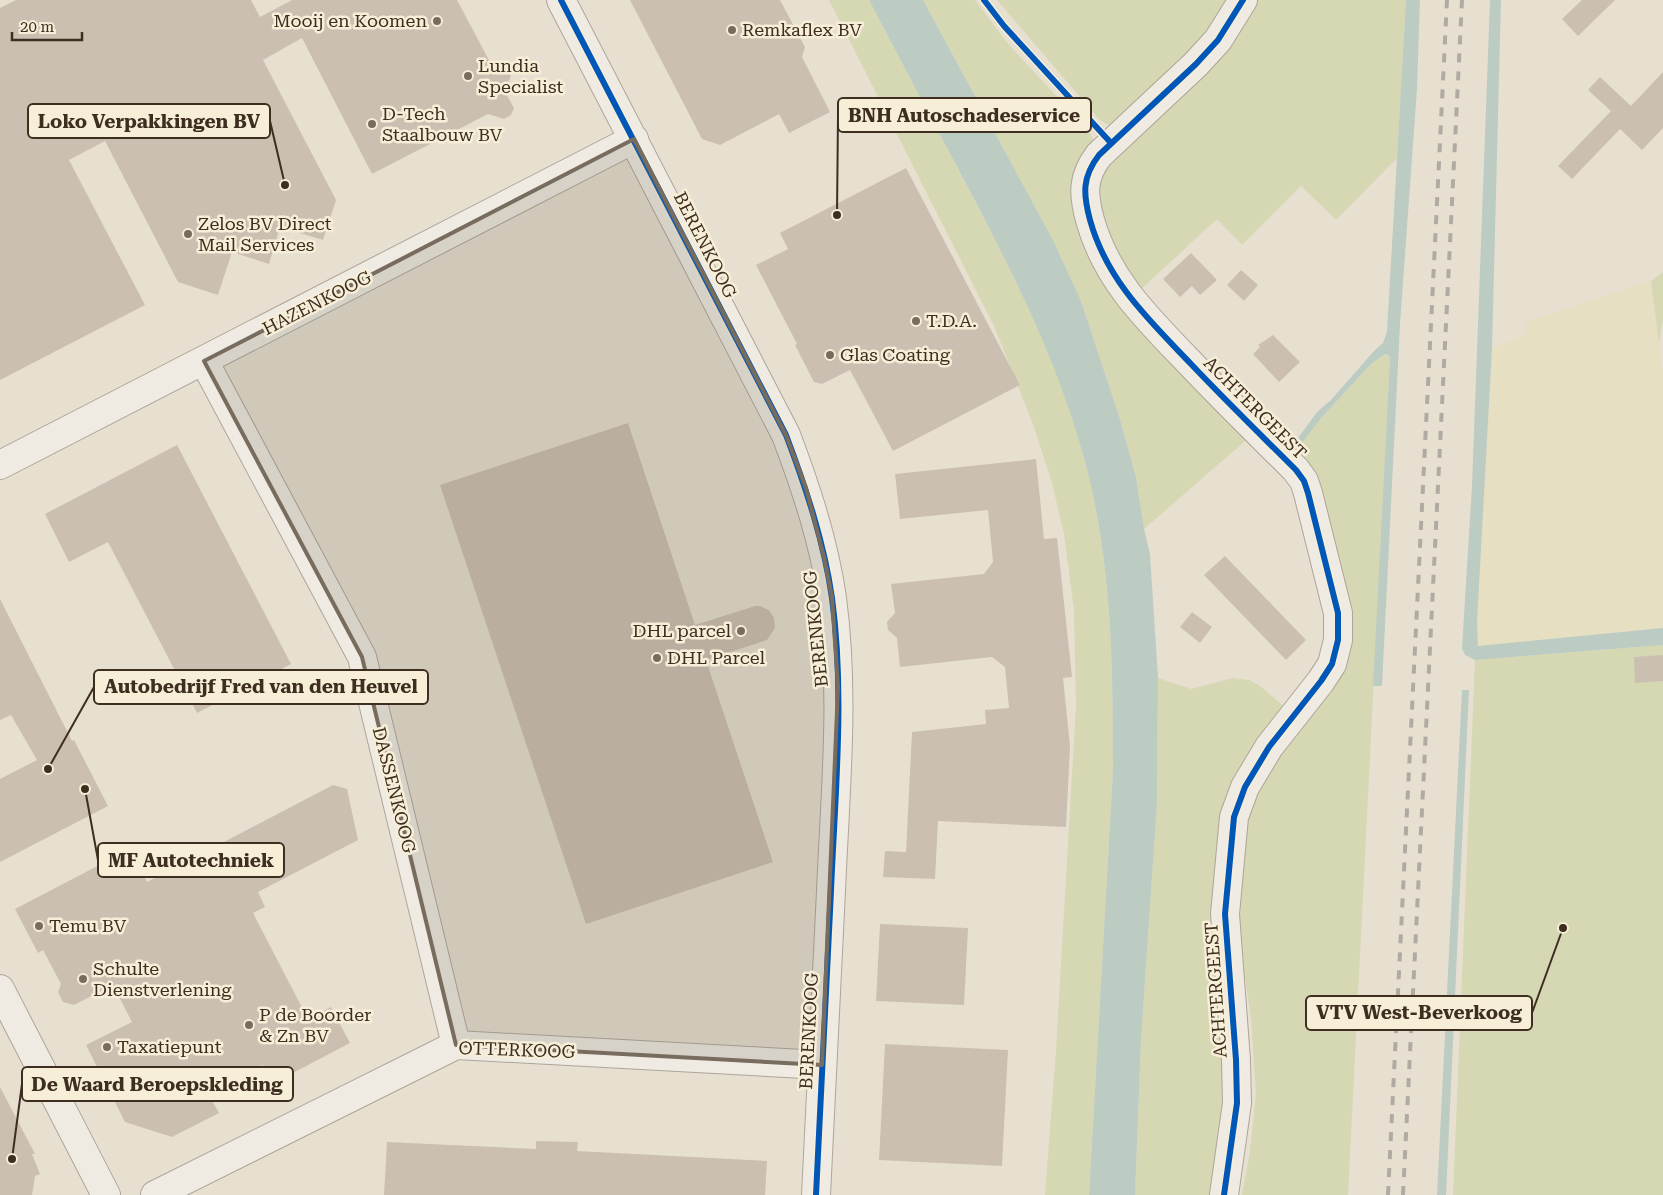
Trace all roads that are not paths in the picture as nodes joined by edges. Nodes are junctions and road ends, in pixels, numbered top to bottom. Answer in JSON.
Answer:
{"nodes":[{"id":1,"x":561,"y":0,"type":"edge"},
{"id":2,"x":1243,"y":0,"type":"edge"},
{"id":3,"x":634,"y":139,"type":"junction"},
{"id":4,"x":204,"y":361,"type":"junction"},
{"id":5,"x":0,"y":465,"type":"edge"},
{"id":6,"x":0,"y":989,"type":"edge"},
{"id":7,"x":456,"y":1045,"type":"junction"},
{"id":8,"x":822,"y":1065,"type":"junction"},
{"id":9,"x":106,"y":1195,"type":"edge"},
{"id":10,"x":155,"y":1195,"type":"edge"},
{"id":11,"x":816,"y":1195,"type":"edge"},
{"id":12,"x":1224,"y":1195,"type":"edge"}],
"edges":[{"from":1,"to":3,"type":"street","name":"BERENKOOG"},
{"from":2,"to":12,"type":"street","name":"ACHTERGEEST"},
{"from":3,"to":4,"type":"street","name":"HAZENKOOG"},
{"from":3,"to":8,"type":"street","name":"BERENKOOG"},
{"from":4,"to":5,"type":"street","name":"HAZENKOOG"},
{"from":4,"to":7,"type":"street","name":"DASSENKOOG"},
{"from":6,"to":9,"type":"street"},
{"from":7,"to":8,"type":"street","name":"OTTERKOOG"},
{"from":7,"to":10,"type":"street","name":"OTTERKOOG"},
{"from":8,"to":11,"type":"street","name":"BERENKOOG"}]}
